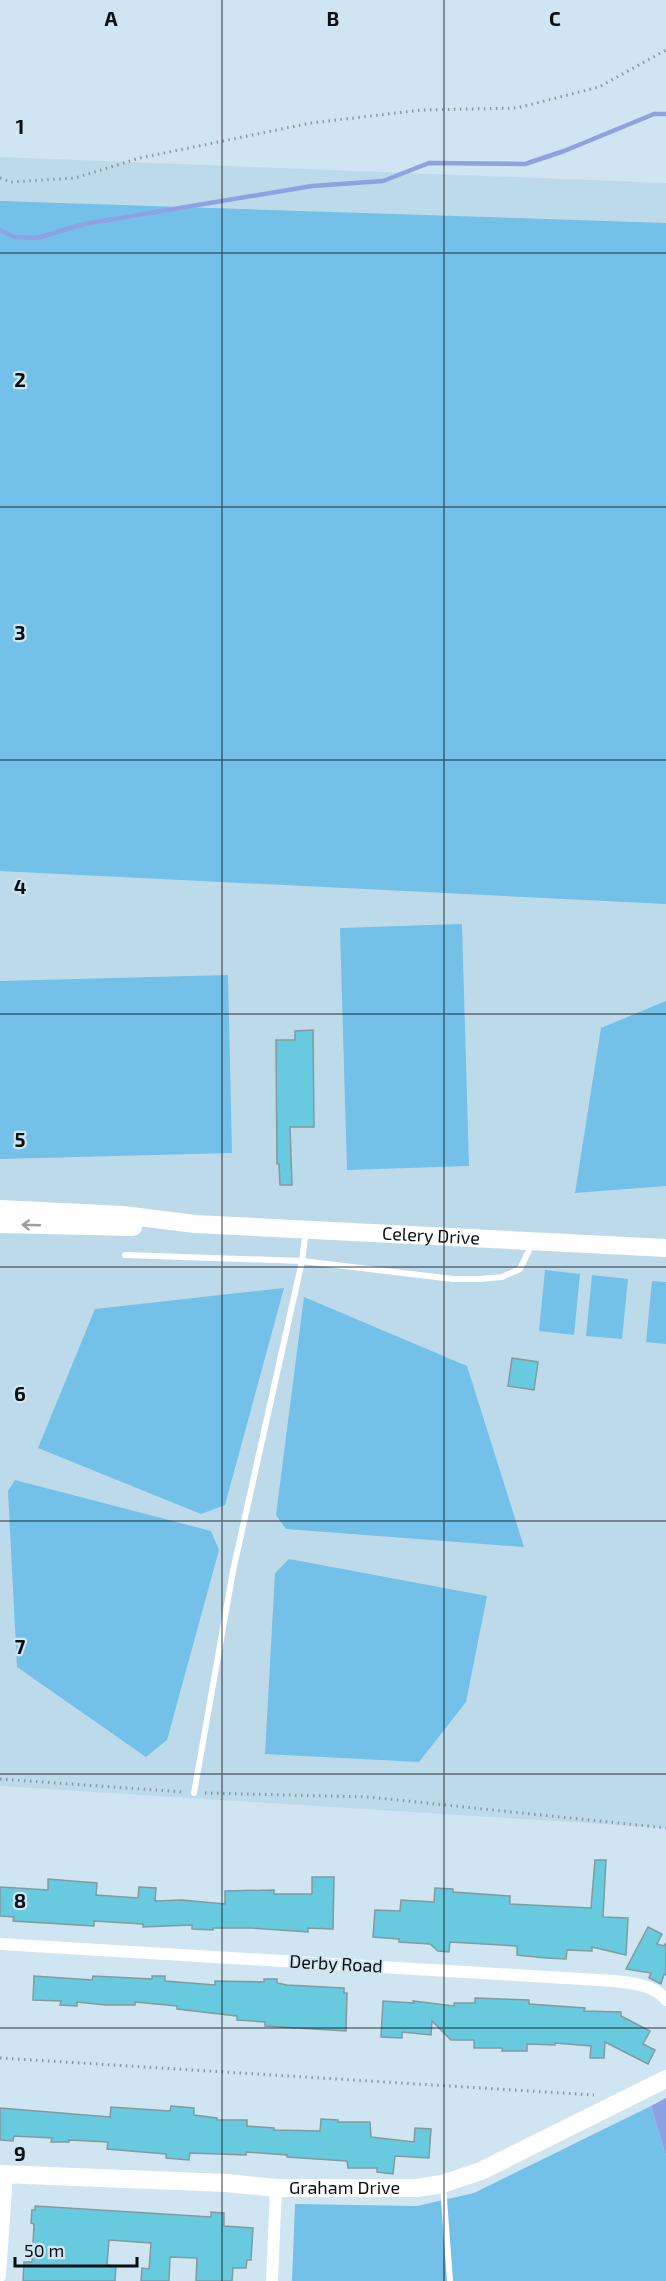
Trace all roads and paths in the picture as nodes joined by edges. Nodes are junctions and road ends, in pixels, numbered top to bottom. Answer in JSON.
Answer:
{"nodes":[{"id":1,"x":666,"y":50,"type":"edge"},
{"id":2,"x":0,"y":178,"type":"edge"},
{"id":3,"x":0,"y":1209,"type":"edge"},
{"id":4,"x":0,"y":1224,"type":"edge"},
{"id":5,"x":195,"y":1224,"type":"junction"},
{"id":6,"x":306,"y":1230,"type":"junction"},
{"id":7,"x":533,"y":1242,"type":"junction"},
{"id":8,"x":666,"y":1248,"type":"edge"},
{"id":9,"x":125,"y":1256,"type":"dead end"},
{"id":10,"x":303,"y":1261,"type":"junction"},
{"id":11,"x":0,"y":1779,"type":"edge"},
{"id":12,"x":194,"y":1793,"type":"junction"},
{"id":13,"x":666,"y":1828,"type":"edge"},
{"id":14,"x":0,"y":1944,"type":"edge"},
{"id":15,"x":666,"y":2000,"type":"edge"},
{"id":16,"x":0,"y":2058,"type":"edge"},
{"id":17,"x":666,"y":2079,"type":"edge"},
{"id":18,"x":597,"y":2095,"type":"dead end"},
{"id":19,"x":3,"y":2174,"type":"edge"},
{"id":20,"x":442,"y":2184,"type":"junction"},
{"id":21,"x":276,"y":2187,"type":"junction"},
{"id":22,"x":0,"y":2276,"type":"edge"},
{"id":23,"x":272,"y":2281,"type":"edge"},
{"id":24,"x":450,"y":2281,"type":"edge"}],
"edges":[{"from":1,"to":2,"type":"path"},
{"from":3,"to":5,"type":"street","name":"Celery Drive"},
{"from":5,"to":4,"type":"street","name":"Celery Drive","one_way":true},
{"from":5,"to":6,"type":"street","name":"Celery Drive"},
{"from":6,"to":7,"type":"street","name":"Celery Drive"},
{"from":6,"to":10,"type":"lane"},
{"from":7,"to":8,"type":"street","name":"Celery Drive"},
{"from":7,"to":10,"type":"lane"},
{"from":9,"to":10,"type":"lane"},
{"from":10,"to":12,"type":"lane"},
{"from":11,"to":12,"type":"path"},
{"from":12,"to":13,"type":"path"},
{"from":14,"to":15,"type":"street","name":"Derby Road"},
{"from":16,"to":18,"type":"path"},
{"from":17,"to":20,"type":"street","name":"Graham Drive"},
{"from":19,"to":21,"type":"street","name":"Graham Drive"},
{"from":19,"to":22,"type":"street"},
{"from":20,"to":21,"type":"street","name":"Graham Drive"},
{"from":20,"to":24,"type":"lane"},
{"from":21,"to":23,"type":"street"}]}
